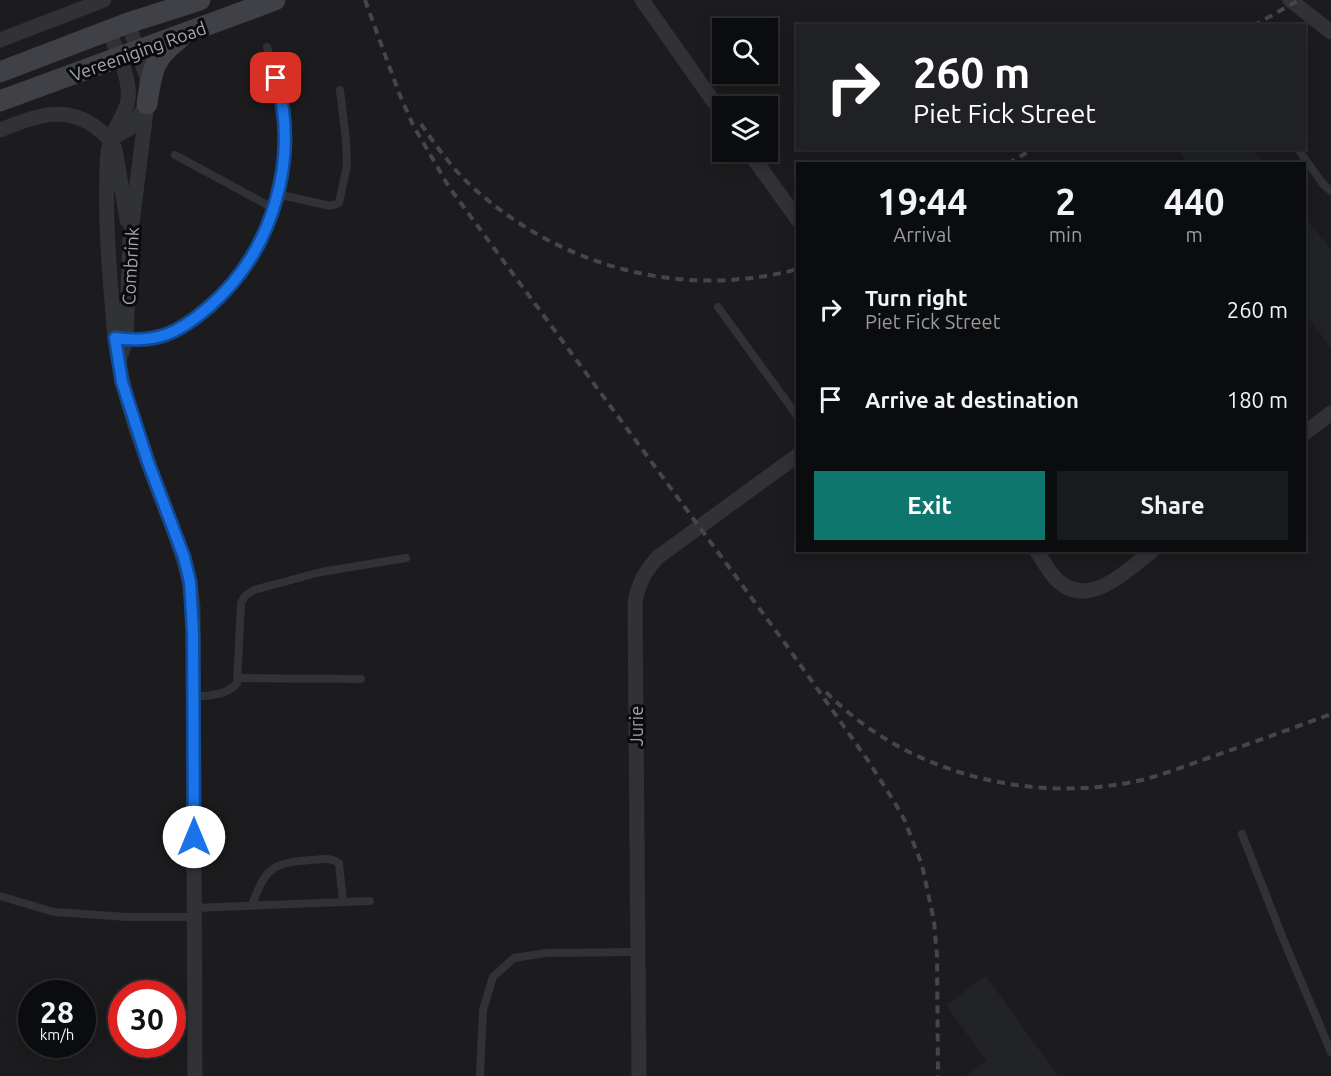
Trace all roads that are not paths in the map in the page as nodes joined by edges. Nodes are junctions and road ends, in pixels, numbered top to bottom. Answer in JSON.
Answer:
{"nodes":[{"id":1,"x":104,"y":0,"type":"edge"},
{"id":2,"x":200,"y":0,"type":"edge"},
{"id":3,"x":275,"y":0,"type":"edge"},
{"id":4,"x":642,"y":0,"type":"edge"},
{"id":5,"x":1290,"y":0,"type":"edge"},
{"id":6,"x":118,"y":27,"type":"junction"},
{"id":7,"x":1331,"y":32,"type":"edge"},
{"id":8,"x":186,"y":33,"type":"junction"},
{"id":9,"x":0,"y":40,"type":"edge"},
{"id":10,"x":267,"y":47,"type":"dead end"},
{"id":11,"x":128,"y":54,"type":"junction"},
{"id":12,"x":0,"y":72,"type":"edge"},
{"id":13,"x":340,"y":90,"type":"dead end"},
{"id":14,"x":712,"y":100,"type":"edge"},
{"id":15,"x":0,"y":101,"type":"edge"},
{"id":16,"x":147,"y":104,"type":"junction"},
{"id":17,"x":0,"y":130,"type":"edge"},
{"id":18,"x":111,"y":139,"type":"junction"},
{"id":19,"x":1298,"y":150,"type":"edge"},
{"id":20,"x":175,"y":155,"type":"dead end"},
{"id":21,"x":756,"y":162,"type":"edge"},
{"id":22,"x":1331,"y":190,"type":"edge"},
{"id":23,"x":277,"y":194,"type":"junction"},
{"id":24,"x":124,"y":204,"type":"junction"},
{"id":25,"x":107,"y":206,"type":"junction"},
{"id":26,"x":273,"y":208,"type":"junction"},
{"id":27,"x":796,"y":217,"type":"edge"},
{"id":28,"x":130,"y":238,"type":"junction"},
{"id":29,"x":718,"y":307,"type":"dead end"},
{"id":30,"x":121,"y":339,"type":"junction"},
{"id":31,"x":1331,"y":413,"type":"edge"},
{"id":32,"x":796,"y":414,"type":"edge"},
{"id":33,"x":1306,"y":432,"type":"edge"},
{"id":34,"x":796,"y":456,"type":"edge"},
{"id":35,"x":1037,"y":552,"type":"edge"},
{"id":36,"x":1150,"y":552,"type":"edge"},
{"id":37,"x":406,"y":558,"type":"dead end"},
{"id":38,"x":237,"y":678,"type":"junction"},
{"id":39,"x":361,"y":679,"type":"dead end"},
{"id":40,"x":194,"y":697,"type":"junction"},
{"id":41,"x":1242,"y":834,"type":"dead end"},
{"id":42,"x":0,"y":896,"type":"edge"},
{"id":43,"x":370,"y":901,"type":"dead end"},
{"id":44,"x":343,"y":902,"type":"junction"},
{"id":45,"x":252,"y":905,"type":"junction"},
{"id":46,"x":194,"y":912,"type":"junction"},
{"id":47,"x":638,"y":952,"type":"junction"},
{"id":48,"x":1331,"y":1052,"type":"edge"},
{"id":49,"x":195,"y":1076,"type":"edge"},
{"id":50,"x":480,"y":1076,"type":"edge"},
{"id":51,"x":639,"y":1076,"type":"edge"}],
"edges":[{"from":1,"to":9,"type":"street"},
{"from":2,"to":6,"type":"main road","name":"Vereeniging Road"},
{"from":3,"to":8,"type":"main road","name":"Vereeniging Road"},
{"from":4,"to":14,"type":"street"},
{"from":5,"to":7,"type":"street"},
{"from":6,"to":11,"type":"street"},
{"from":6,"to":12,"type":"main road","name":"Vereeniging Road"},
{"from":8,"to":11,"type":"main road","name":"Vereeniging Road"},
{"from":8,"to":16,"type":"main road"},
{"from":10,"to":23,"type":"lane"},
{"from":11,"to":15,"type":"main road","name":"Vereeniging Road"},
{"from":11,"to":16,"type":"street","name":"Combrink"},
{"from":11,"to":18,"type":"street"},
{"from":13,"to":23,"type":"lane"},
{"from":16,"to":18,"type":"street"},
{"from":16,"to":28,"type":"street","name":"Combrink"},
{"from":17,"to":18,"type":"street"},
{"from":18,"to":24,"type":"street"},
{"from":18,"to":25,"type":"street"},
{"from":19,"to":22,"type":"lane"},
{"from":20,"to":26,"type":"lane"},
{"from":21,"to":27,"type":"street"},
{"from":23,"to":26,"type":"lane"},
{"from":24,"to":25,"type":"street"},
{"from":24,"to":28,"type":"street"},
{"from":25,"to":30,"type":"street"},
{"from":26,"to":30,"type":"lane"},
{"from":28,"to":30,"type":"street","name":"Combrink"},
{"from":29,"to":32,"type":"lane"},
{"from":30,"to":40,"type":"street"},
{"from":31,"to":33,"type":"street"},
{"from":34,"to":47,"type":"street","name":"Jurie"},
{"from":35,"to":36,"type":"street"},
{"from":37,"to":38,"type":"lane"},
{"from":38,"to":39,"type":"lane"},
{"from":38,"to":40,"type":"lane"},
{"from":40,"to":46,"type":"street"},
{"from":41,"to":48,"type":"lane"},
{"from":42,"to":46,"type":"lane"},
{"from":43,"to":44,"type":"lane"},
{"from":44,"to":45,"type":"lane"},
{"from":44,"to":45,"type":"lane"},
{"from":45,"to":46,"type":"lane"},
{"from":46,"to":49,"type":"street"},
{"from":47,"to":50,"type":"lane"},
{"from":47,"to":51,"type":"street","name":"Jurie"}]}
